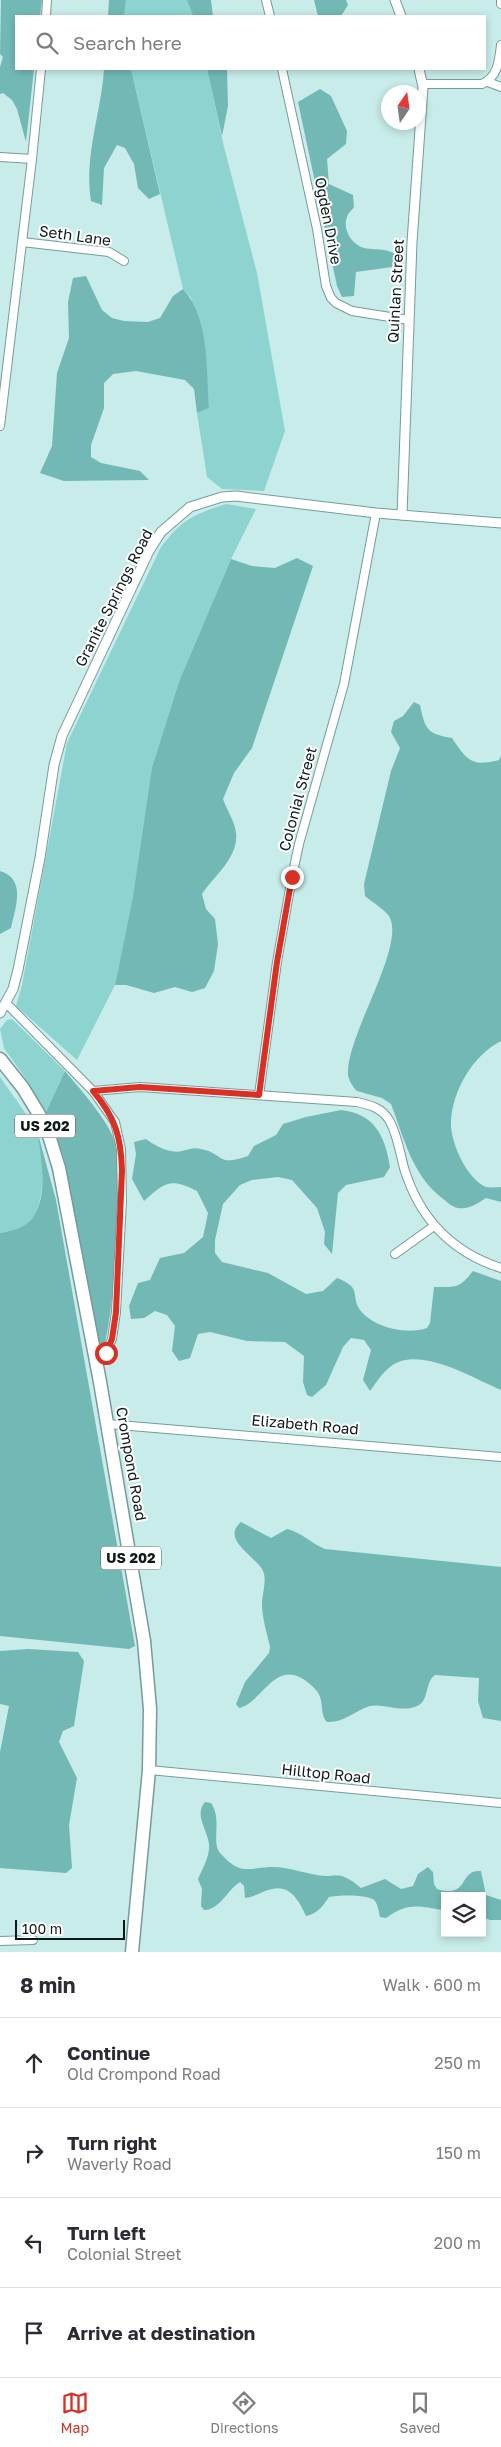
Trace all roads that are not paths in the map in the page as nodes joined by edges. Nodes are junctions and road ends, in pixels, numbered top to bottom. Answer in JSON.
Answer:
{"nodes":[{"id":1,"x":47,"y":0,"type":"edge"},
{"id":2,"x":266,"y":0,"type":"edge"},
{"id":3,"x":395,"y":0,"type":"edge"},
{"id":4,"x":501,"y":0,"type":"edge"},
{"id":5,"x":501,"y":4,"type":"edge"},
{"id":6,"x":46,"y":15,"type":"edge"},
{"id":7,"x":270,"y":15,"type":"edge"},
{"id":8,"x":401,"y":15,"type":"edge"},
{"id":9,"x":501,"y":46,"type":"edge"},
{"id":10,"x":41,"y":70,"type":"edge"},
{"id":11,"x":282,"y":70,"type":"edge"},
{"id":12,"x":419,"y":70,"type":"edge"},
{"id":13,"x":488,"y":82,"type":"junction"},
{"id":14,"x":423,"y":84,"type":"junction"},
{"id":15,"x":501,"y":87,"type":"edge"},
{"id":16,"x":0,"y":157,"type":"edge"},
{"id":17,"x":32,"y":159,"type":"junction"},
{"id":18,"x":22,"y":242,"type":"junction"},
{"id":19,"x":124,"y":261,"type":"dead end"},
{"id":20,"x":409,"y":320,"type":"junction"},
{"id":21,"x":0,"y":426,"type":"edge"},
{"id":22,"x":376,"y":513,"type":"junction"},
{"id":23,"x":402,"y":515,"type":"junction"},
{"id":24,"x":501,"y":523,"type":"edge"},
{"id":25,"x":6,"y":1003,"type":"junction"},
{"id":26,"x":0,"y":1013,"type":"edge"},
{"id":27,"x":0,"y":1059,"type":"edge"},
{"id":28,"x":93,"y":1091,"type":"junction"},
{"id":29,"x":259,"y":1095,"type":"junction"},
{"id":30,"x":434,"y":1226,"type":"junction"},
{"id":31,"x":396,"y":1254,"type":"dead end"},
{"id":32,"x":501,"y":1268,"type":"edge"},
{"id":33,"x":106,"y":1353,"type":"dead end"},
{"id":34,"x":107,"y":1424,"type":"junction"},
{"id":35,"x":501,"y":1457,"type":"edge"},
{"id":36,"x":149,"y":1770,"type":"junction"},
{"id":37,"x":501,"y":1803,"type":"edge"},
{"id":38,"x":33,"y":1940,"type":"dead end"},
{"id":39,"x":0,"y":1941,"type":"edge"},
{"id":40,"x":132,"y":1952,"type":"edge"}],
"edges":[{"from":1,"to":6,"type":"street"},
{"from":2,"to":7,"type":"street"},
{"from":3,"to":8,"type":"street"},
{"from":4,"to":5,"type":"street"},
{"from":9,"to":13,"type":"street"},
{"from":10,"to":17,"type":"street"},
{"from":11,"to":20,"type":"street","name":"Ogden Drive"},
{"from":12,"to":14,"type":"street","name":"Quinlan Street"},
{"from":13,"to":14,"type":"street"},
{"from":13,"to":15,"type":"street"},
{"from":14,"to":20,"type":"street","name":"Quinlan Street"},
{"from":16,"to":17,"type":"street"},
{"from":17,"to":18,"type":"street"},
{"from":18,"to":19,"type":"street","name":"Seth Lane"},
{"from":18,"to":21,"type":"street"},
{"from":20,"to":23,"type":"street","name":"Quinlan Street"},
{"from":22,"to":23,"type":"street","name":"Granite Springs Road"},
{"from":22,"to":25,"type":"street","name":"Granite Springs Road"},
{"from":22,"to":29,"type":"street","name":"Colonial Street"},
{"from":23,"to":24,"type":"street","name":"Granite Springs Road"},
{"from":25,"to":26,"type":"street","name":"Granite Springs Road"},
{"from":25,"to":28,"type":"street"},
{"from":27,"to":34,"type":"highway","name":"Crompond Road","number":"US 202"},
{"from":28,"to":29,"type":"street"},
{"from":28,"to":33,"type":"street"},
{"from":29,"to":30,"type":"street"},
{"from":30,"to":31,"type":"street"},
{"from":30,"to":32,"type":"street"},
{"from":34,"to":35,"type":"street","name":"Elizabeth Road"},
{"from":34,"to":36,"type":"highway","name":"Crompond Road","number":"US 202"},
{"from":36,"to":37,"type":"street","name":"Hilltop Road"},
{"from":36,"to":40,"type":"highway","name":"Crompond Road","number":"US 202"},
{"from":38,"to":39,"type":"street"}]}
